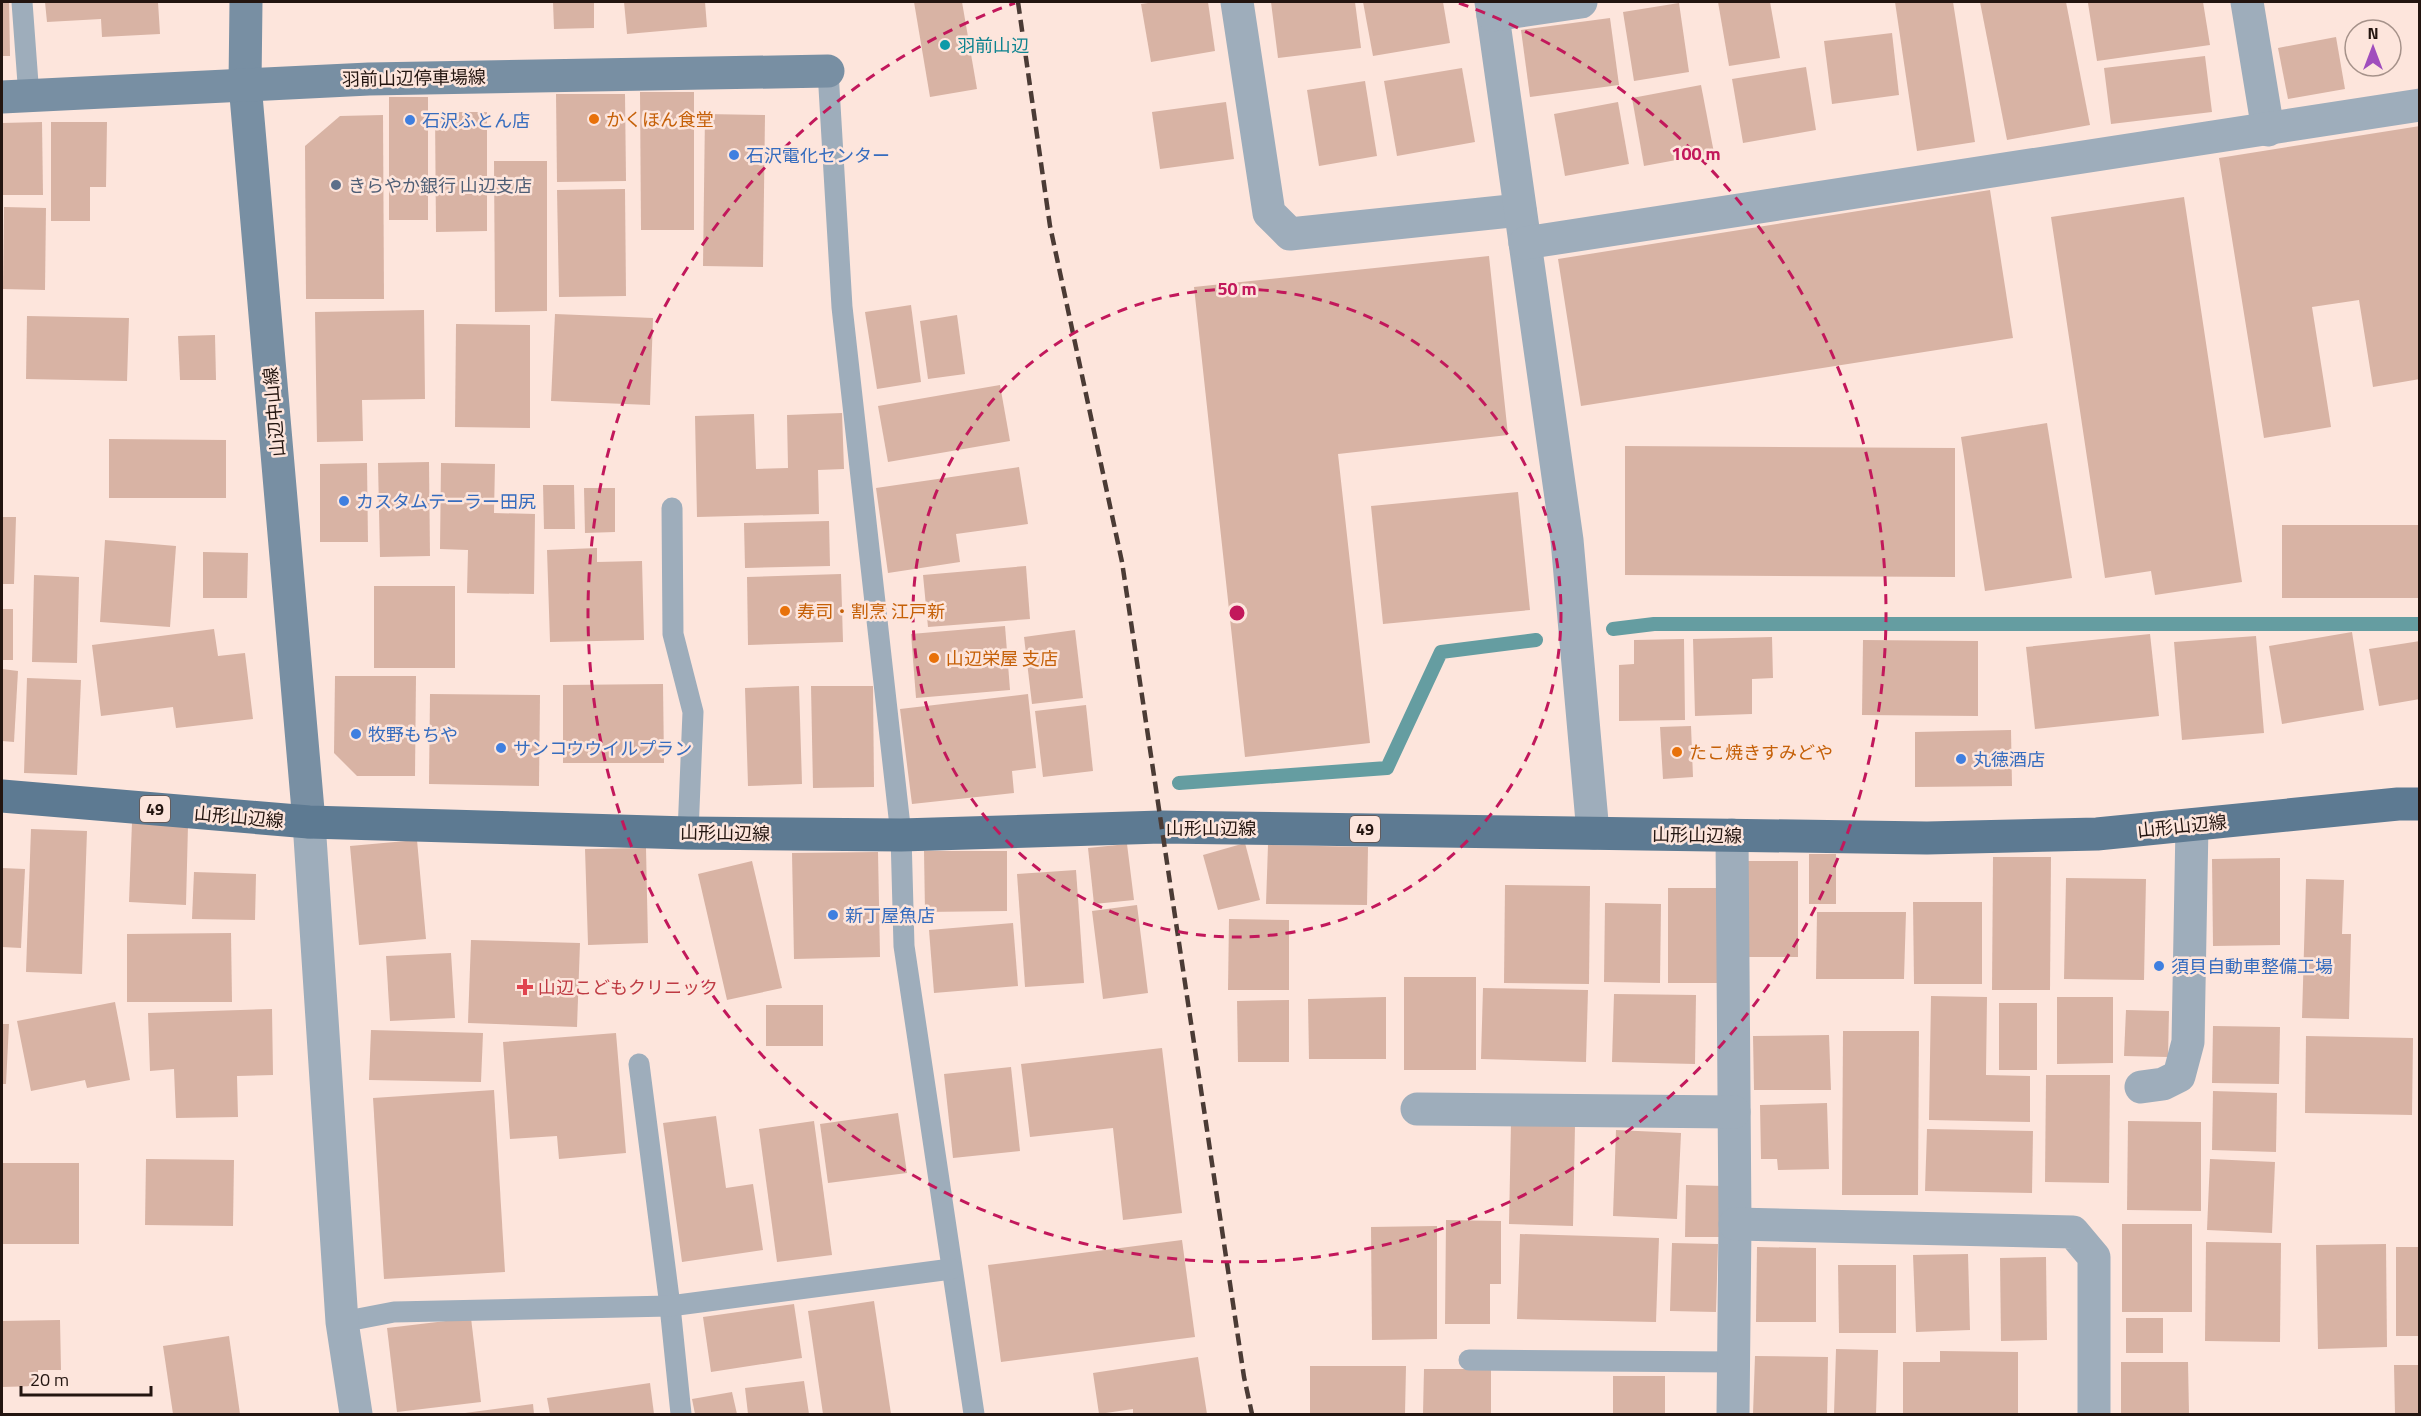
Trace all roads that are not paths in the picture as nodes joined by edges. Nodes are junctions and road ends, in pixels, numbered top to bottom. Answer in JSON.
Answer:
{"nodes":[{"id":1,"x":22,"y":2,"type":"edge"},
{"id":2,"x":246,"y":2,"type":"edge"},
{"id":3,"x":1237,"y":2,"type":"edge"},
{"id":4,"x":1581,"y":2,"type":"edge"},
{"id":5,"x":2247,"y":2,"type":"edge"},
{"id":6,"x":1492,"y":8,"type":"edge"},
{"id":7,"x":828,"y":71,"type":"joint"},
{"id":8,"x":245,"y":84,"type":"junction"},
{"id":9,"x":15,"y":97,"type":"edge"},
{"id":10,"x":2420,"y":105,"type":"edge"},
{"id":11,"x":2268,"y":130,"type":"junction"},
{"id":12,"x":1520,"y":210,"type":"junction"},
{"id":13,"x":1525,"y":243,"type":"junction"},
{"id":14,"x":672,"y":508,"type":"dead end"},
{"id":15,"x":2,"y":796,"type":"edge"},
{"id":16,"x":2420,"y":804,"type":"edge"},
{"id":17,"x":309,"y":822,"type":"junction"},
{"id":18,"x":2192,"y":825,"type":"junction"},
{"id":19,"x":688,"y":832,"type":"junction"},
{"id":20,"x":1593,"y":833,"type":"junction"},
{"id":21,"x":901,"y":835,"type":"junction"},
{"id":22,"x":1732,"y":835,"type":"junction"},
{"id":23,"x":639,"y":1064,"type":"dead end"},
{"id":24,"x":2140,"y":1088,"type":"dead end"},
{"id":25,"x":1418,"y":1109,"type":"dead end"},
{"id":26,"x":1734,"y":1112,"type":"junction"},
{"id":27,"x":1735,"y":1224,"type":"junction"},
{"id":28,"x":951,"y":1269,"type":"junction"},
{"id":29,"x":670,"y":1306,"type":"junction"},
{"id":30,"x":342,"y":1322,"type":"junction"},
{"id":31,"x":1469,"y":1360,"type":"dead end"},
{"id":32,"x":1734,"y":1362,"type":"junction"},
{"id":33,"x":356,"y":1414,"type":"edge"},
{"id":34,"x":681,"y":1414,"type":"edge"},
{"id":35,"x":974,"y":1414,"type":"edge"},
{"id":36,"x":1733,"y":1414,"type":"edge"},
{"id":37,"x":2094,"y":1414,"type":"edge"}],
"edges":[{"from":1,"to":9,"type":"lane"},
{"from":2,"to":8,"type":"main road","name":"山辺中山線"},
{"from":3,"to":12,"type":"street"},
{"from":4,"to":6,"type":"street"},
{"from":5,"to":11,"type":"street"},
{"from":6,"to":12,"type":"street"},
{"from":7,"to":8,"type":"main road","name":"羽前山辺停車場線"},
{"from":7,"to":21,"type":"lane"},
{"from":8,"to":9,"type":"main road","name":"羽前山辺停車場線"},
{"from":8,"to":17,"type":"main road","name":"山辺中山線"},
{"from":10,"to":11,"type":"street"},
{"from":11,"to":13,"type":"street"},
{"from":12,"to":13,"type":"street"},
{"from":13,"to":20,"type":"street"},
{"from":14,"to":19,"type":"lane"},
{"from":15,"to":17,"type":"main road","name":"山形山辺線","number":"49"},
{"from":16,"to":18,"type":"main road","name":"山形山辺線","number":"49"},
{"from":17,"to":19,"type":"main road","name":"山形山辺線","number":"49"},
{"from":17,"to":30,"type":"street"},
{"from":18,"to":22,"type":"main road","name":"山形山辺線","number":"49"},
{"from":18,"to":24,"type":"street"},
{"from":19,"to":21,"type":"main road","name":"山形山辺線","number":"49"},
{"from":20,"to":21,"type":"main road","name":"山形山辺線","number":"49"},
{"from":20,"to":22,"type":"main road","name":"山形山辺線","number":"49"},
{"from":21,"to":28,"type":"lane"},
{"from":22,"to":26,"type":"street"},
{"from":23,"to":29,"type":"lane"},
{"from":25,"to":26,"type":"street"},
{"from":26,"to":27,"type":"street"},
{"from":27,"to":32,"type":"street"},
{"from":27,"to":37,"type":"street"},
{"from":28,"to":29,"type":"lane"},
{"from":28,"to":35,"type":"lane"},
{"from":29,"to":30,"type":"lane"},
{"from":29,"to":34,"type":"lane"},
{"from":30,"to":33,"type":"street"},
{"from":31,"to":32,"type":"lane"},
{"from":32,"to":36,"type":"street"}]}
